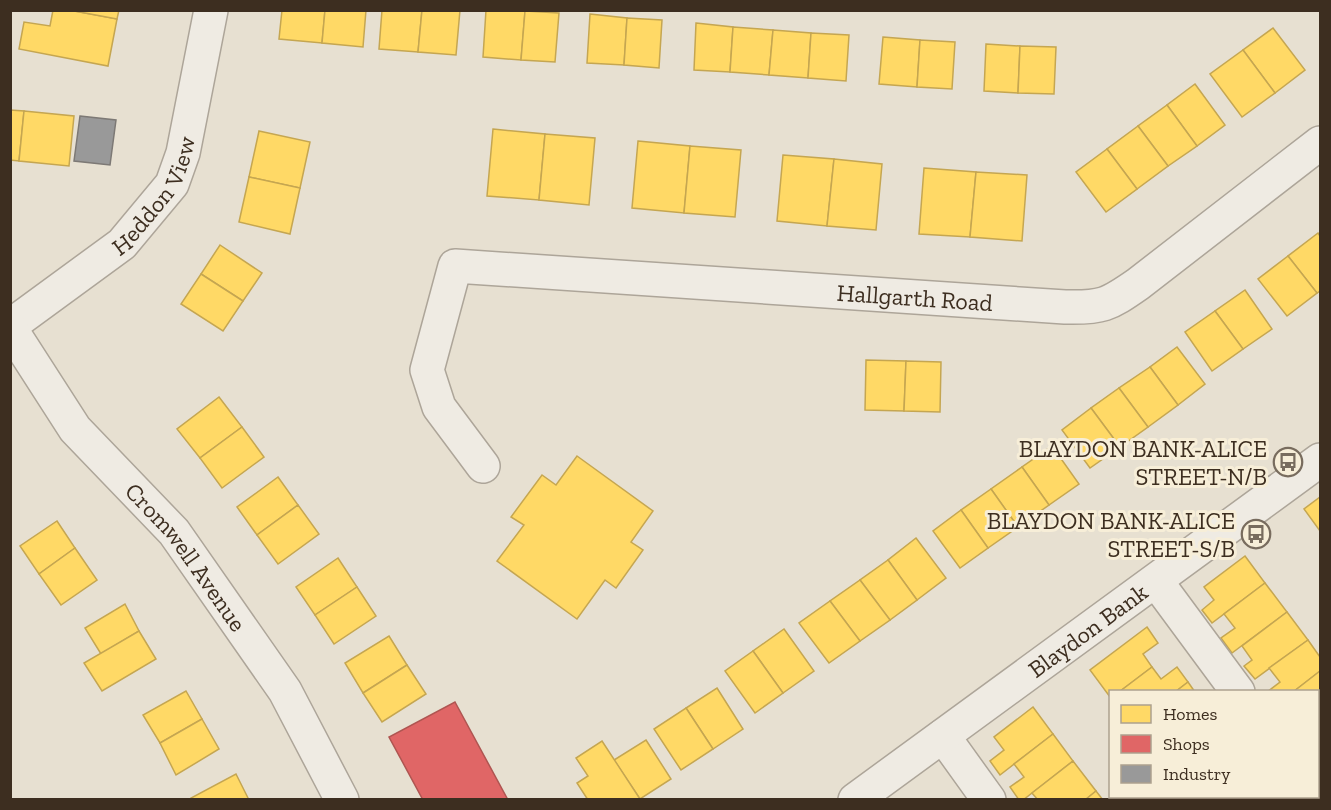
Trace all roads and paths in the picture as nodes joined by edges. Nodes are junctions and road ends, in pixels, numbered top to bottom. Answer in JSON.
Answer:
{"nodes":[{"id":1,"x":211,"y":10,"type":"edge"},
{"id":2,"x":1320,"y":143,"type":"edge"},
{"id":3,"x":10,"y":327,"type":"edge"},
{"id":4,"x":1320,"y":460,"type":"edge"},
{"id":5,"x":483,"y":466,"type":"dead end"},
{"id":6,"x":1156,"y":581,"type":"junction"},
{"id":7,"x":1237,"y":690,"type":"edge"},
{"id":8,"x":943,"y":736,"type":"junction"},
{"id":9,"x":342,"y":800,"type":"edge"},
{"id":10,"x":855,"y":800,"type":"edge"},
{"id":11,"x":989,"y":800,"type":"edge"}],
"edges":[{"from":1,"to":3,"type":"street","name":"Heddon View"},
{"from":2,"to":5,"type":"street","name":"Hallgarth Road"},
{"from":3,"to":9,"type":"street","name":"Cromwell Avenue"},
{"from":4,"to":6,"type":"street","name":"Blaydon Bank"},
{"from":6,"to":7,"type":"street"},
{"from":6,"to":8,"type":"street","name":"Blaydon Bank"},
{"from":8,"to":10,"type":"street","name":"Blaydon Bank"},
{"from":8,"to":11,"type":"street"}]}
